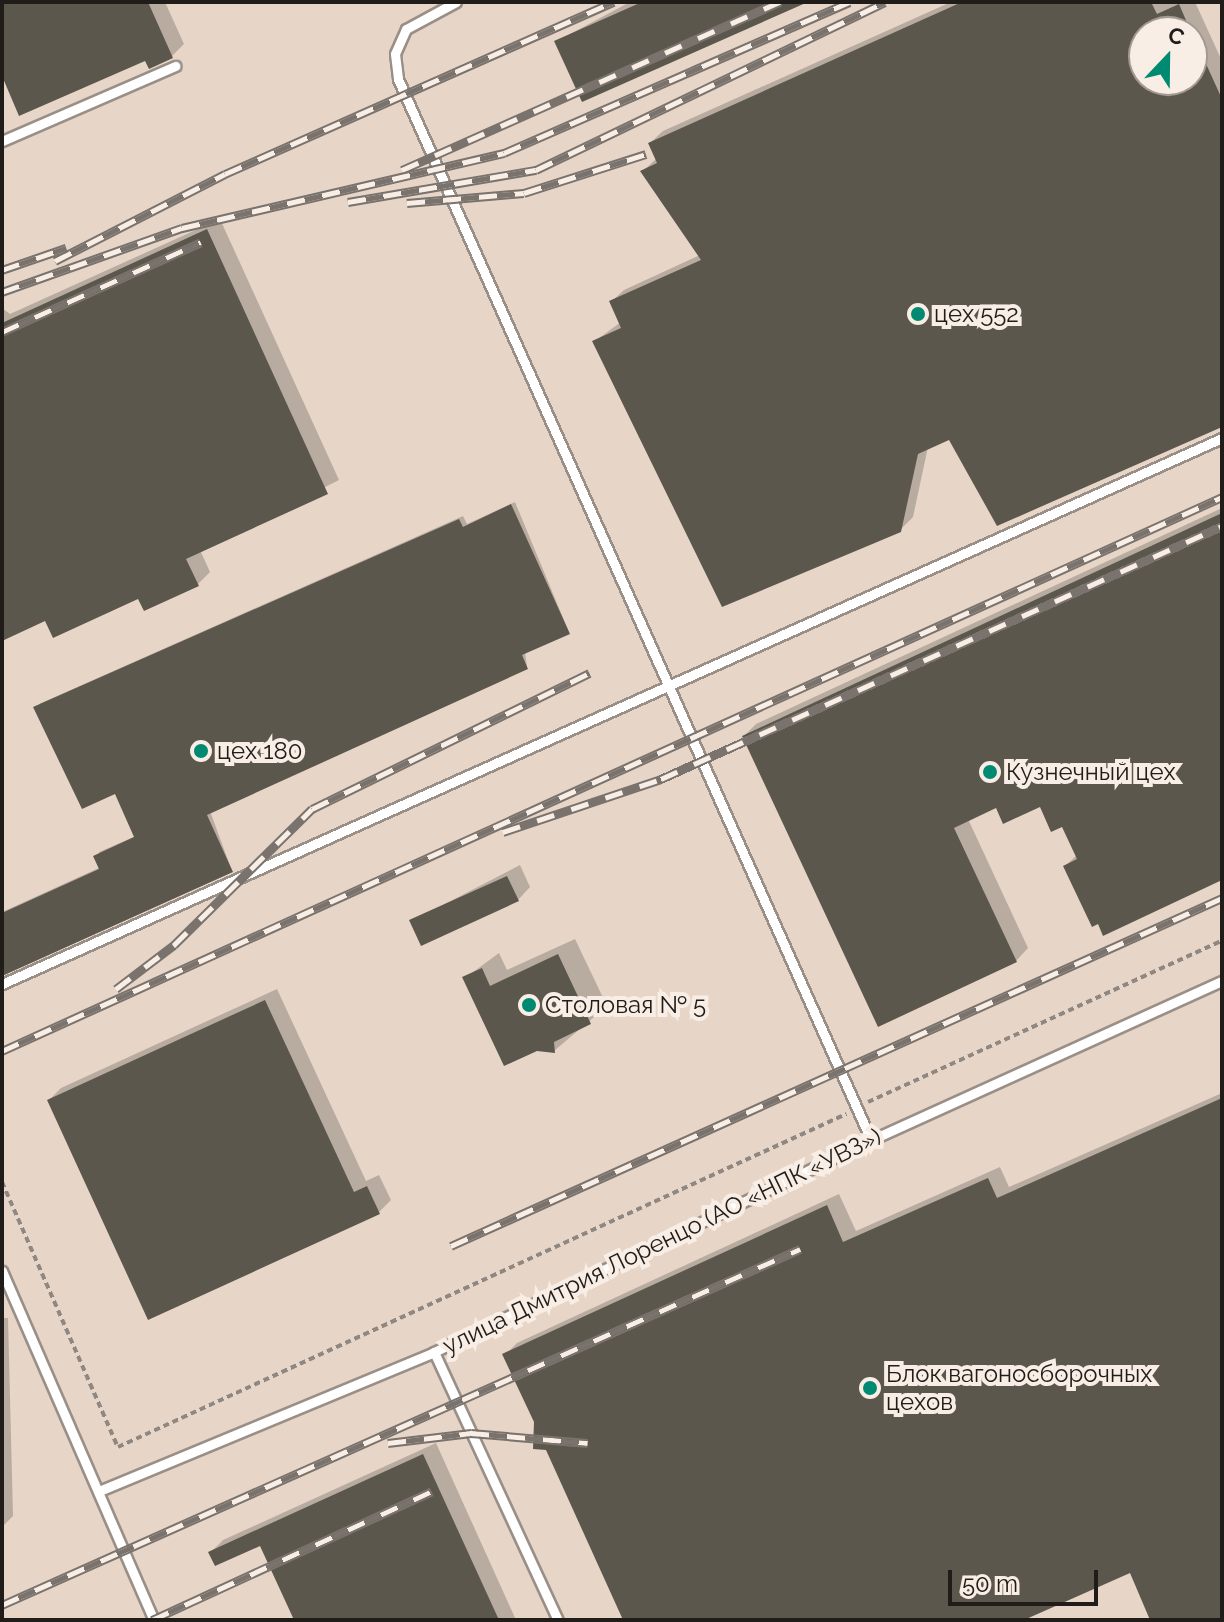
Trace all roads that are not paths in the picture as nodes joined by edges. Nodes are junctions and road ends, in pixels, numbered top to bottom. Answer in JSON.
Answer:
{"nodes":[{"id":1,"x":456,"y":2,"type":"edge"},
{"id":2,"x":175,"y":66,"type":"dead end"},
{"id":3,"x":2,"y":141,"type":"edge"},
{"id":4,"x":1222,"y":438,"type":"edge"},
{"id":5,"x":670,"y":683,"type":"junction"},
{"id":6,"x":1222,"y":981,"type":"edge"},
{"id":7,"x":2,"y":984,"type":"edge"},
{"id":8,"x":871,"y":1140,"type":"junction"},
{"id":9,"x":2,"y":1271,"type":"edge"},
{"id":10,"x":434,"y":1352,"type":"junction"},
{"id":11,"x":99,"y":1491,"type":"junction"},
{"id":12,"x":154,"y":1620,"type":"edge"},
{"id":13,"x":558,"y":1620,"type":"edge"}],
"edges":[{"from":1,"to":5,"type":"lane"},
{"from":2,"to":3,"type":"lane"},
{"from":4,"to":5,"type":"lane"},
{"from":5,"to":7,"type":"lane"},
{"from":5,"to":8,"type":"lane"},
{"from":6,"to":8,"type":"lane","name":"улица Дмитрия Лоренцо (АО «НПК «УВЗ»)"},
{"from":8,"to":10,"type":"lane","name":"улица Дмитрия Лоренцо (АО «НПК «УВЗ»)"},
{"from":9,"to":11,"type":"lane"},
{"from":10,"to":11,"type":"lane","name":"улица Дмитрия Лоренцо (АО «НПК «УВЗ»)"},
{"from":10,"to":13,"type":"lane"},
{"from":11,"to":12,"type":"lane"}]}
